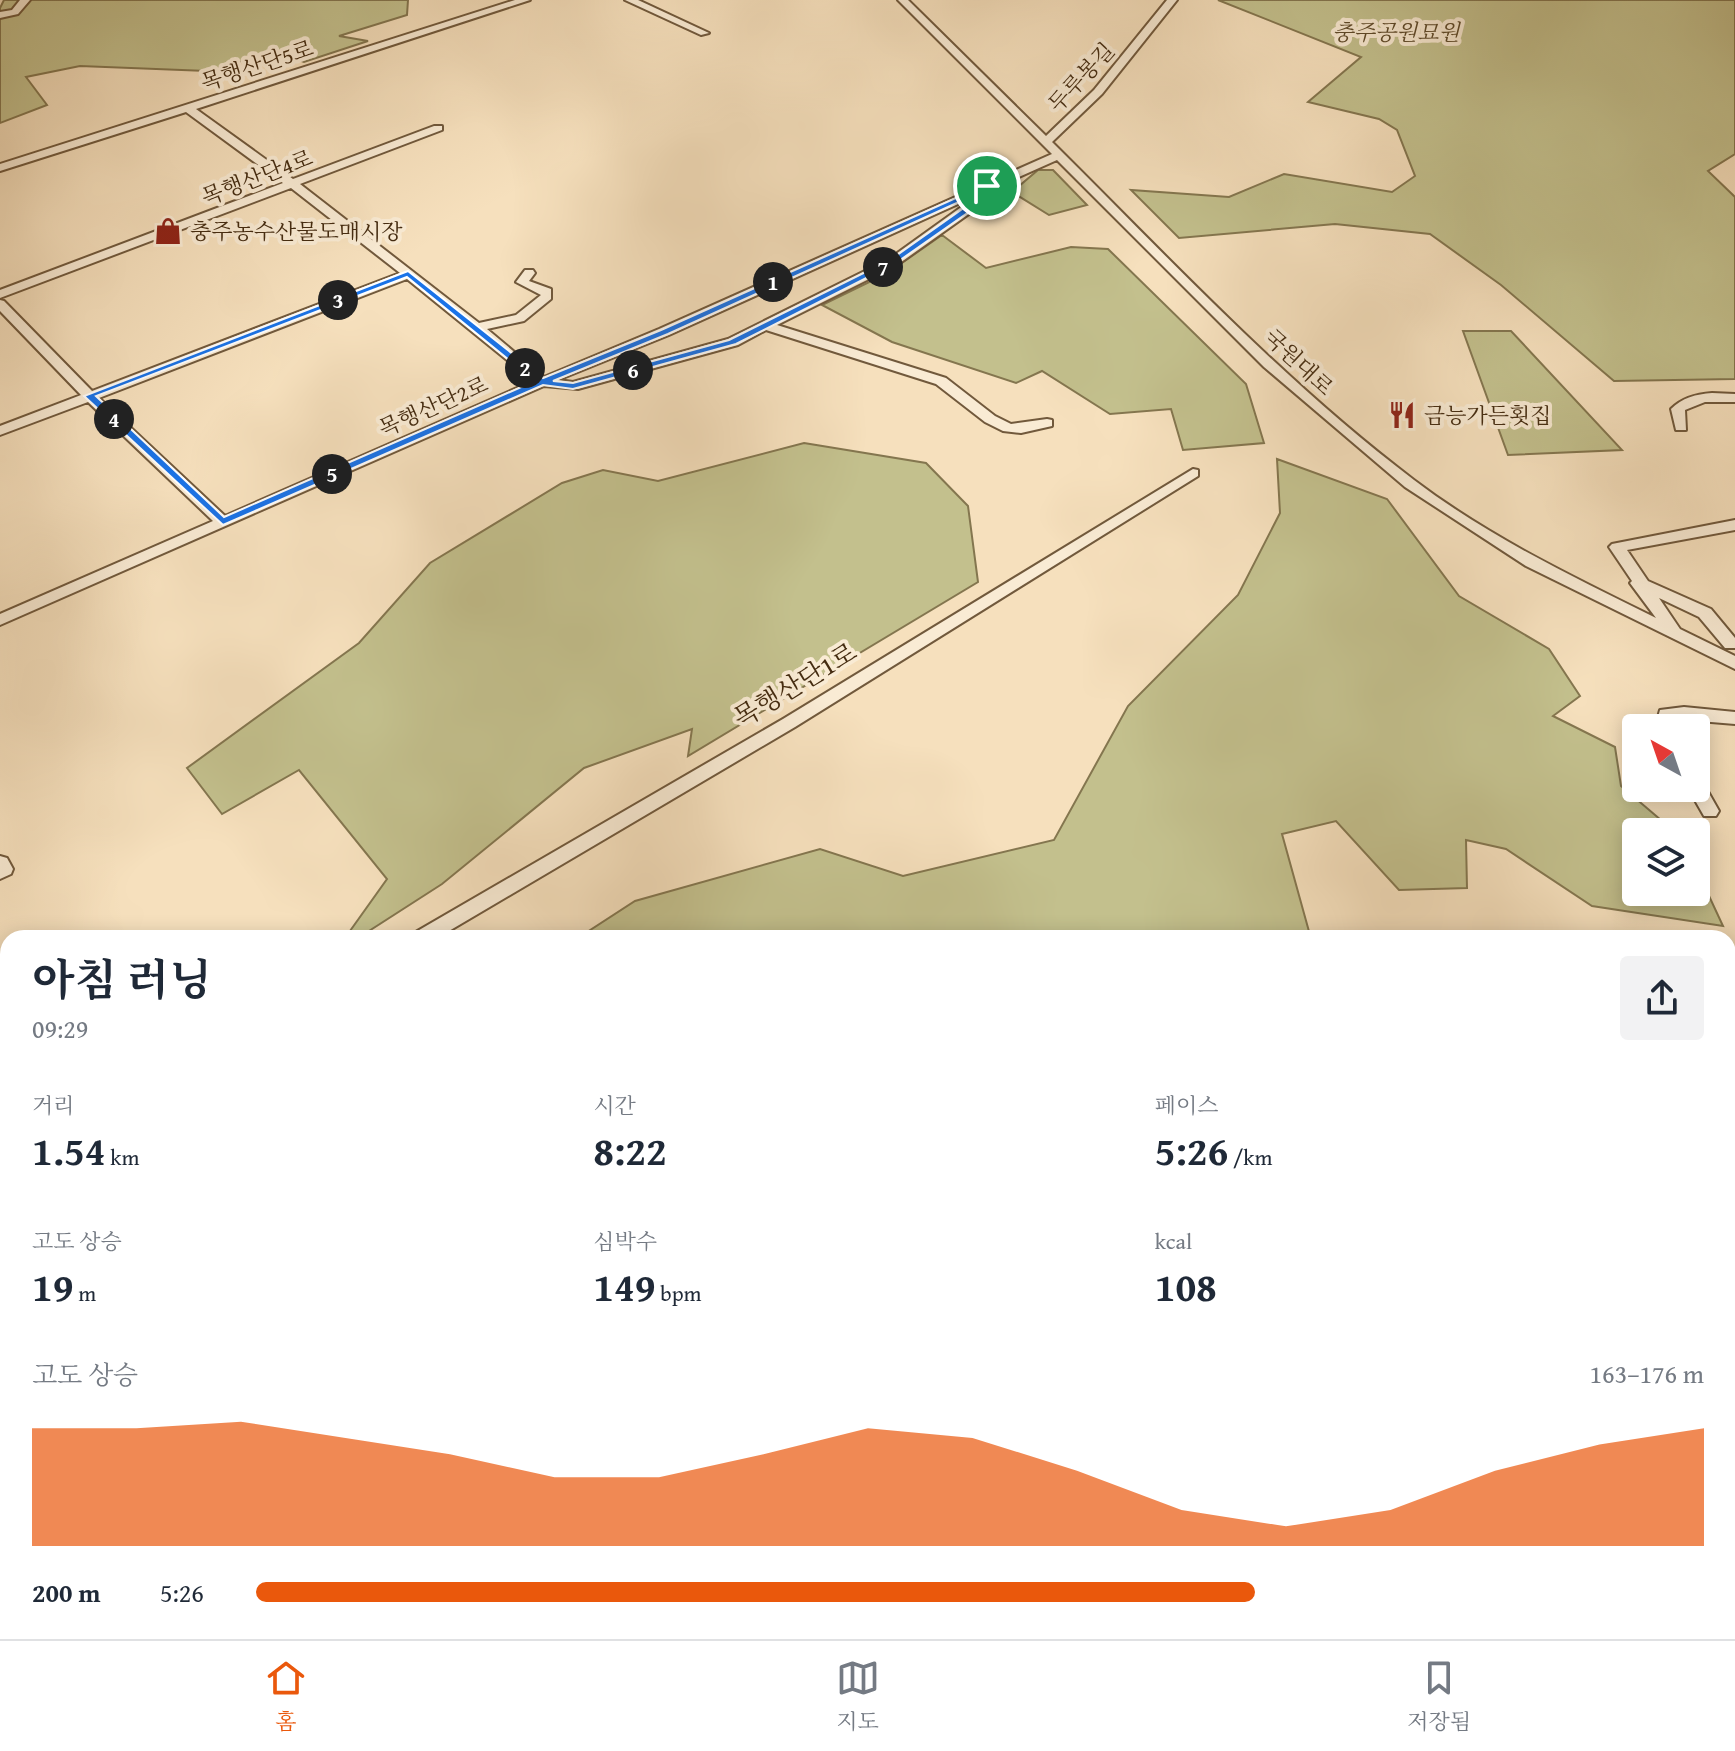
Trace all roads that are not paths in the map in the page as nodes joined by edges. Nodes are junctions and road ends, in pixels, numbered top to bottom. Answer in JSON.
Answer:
{"nodes":[{"id":1,"x":25,"y":0,"type":"edge"},
{"id":2,"x":525,"y":0,"type":"edge"},
{"id":3,"x":630,"y":0,"type":"edge"},
{"id":4,"x":903,"y":0,"type":"edge"},
{"id":5,"x":1172,"y":0,"type":"edge"},
{"id":6,"x":0,"y":15,"type":"edge"},
{"id":7,"x":704,"y":33,"type":"dead end"},
{"id":8,"x":188,"y":108,"type":"junction"},
{"id":9,"x":438,"y":128,"type":"dead end"},
{"id":10,"x":1046,"y":142,"type":"junction"},
{"id":11,"x":1059,"y":155,"type":"junction"},
{"id":12,"x":0,"y":168,"type":"edge"},
{"id":13,"x":294,"y":185,"type":"junction"},
{"id":14,"x":987,"y":186,"type":"junction"},
{"id":15,"x":529,"y":273,"type":"dead end"},
{"id":16,"x":408,"y":274,"type":"junction"},
{"id":17,"x":0,"y":294,"type":"edge"},
{"id":18,"x":0,"y":304,"type":"edge"},
{"id":19,"x":766,"y":326,"type":"junction"},
{"id":20,"x":477,"y":327,"type":"junction"},
{"id":21,"x":542,"y":382,"type":"junction"},
{"id":22,"x":89,"y":396,"type":"junction"},
{"id":23,"x":1735,"y":398,"type":"edge"},
{"id":24,"x":1047,"y":423,"type":"dead end"},
{"id":25,"x":1681,"y":427,"type":"dead end"},
{"id":26,"x":0,"y":431,"type":"edge"},
{"id":27,"x":1193,"y":473,"type":"dead end"},
{"id":28,"x":223,"y":522,"type":"junction"},
{"id":29,"x":1735,"y":525,"type":"edge"},
{"id":30,"x":1638,"y":583,"type":"junction"},
{"id":31,"x":0,"y":620,"type":"edge"},
{"id":32,"x":1676,"y":635,"type":"junction"},
{"id":33,"x":1731,"y":644,"type":"dead end"},
{"id":34,"x":1735,"y":663,"type":"edge"},
{"id":35,"x":1666,"y":714,"type":"edge"},
{"id":36,"x":1697,"y":714,"type":"edge"},
{"id":37,"x":1710,"y":718,"type":"edge"},
{"id":38,"x":1735,"y":718,"type":"edge"},
{"id":39,"x":1705,"y":802,"type":"edge"},
{"id":40,"x":1710,"y":811,"type":"dead end"},
{"id":41,"x":0,"y":863,"type":"edge"},
{"id":42,"x":0,"y":872,"type":"edge"},
{"id":43,"x":435,"y":930,"type":"edge"}],
"edges":[{"from":1,"to":6,"type":"street"},
{"from":2,"to":8,"type":"street","name":"목행산단5로"},
{"from":3,"to":7,"type":"street"},
{"from":4,"to":10,"type":"street","name":"국원대로"},
{"from":5,"to":10,"type":"street","name":"두루봉길"},
{"from":8,"to":12,"type":"street","name":"목행산단5로"},
{"from":8,"to":13,"type":"street"},
{"from":9,"to":13,"type":"street","name":"목행산단4로"},
{"from":10,"to":11,"type":"street","name":"국원대로"},
{"from":11,"to":14,"type":"street","name":"목행산단2로"},
{"from":11,"to":32,"type":"street","name":"국원대로"},
{"from":13,"to":16,"type":"street"},
{"from":13,"to":17,"type":"street","name":"목행산단4로"},
{"from":14,"to":19,"type":"street"},
{"from":14,"to":21,"type":"street","name":"목행산단2로"},
{"from":15,"to":20,"type":"street"},
{"from":16,"to":20,"type":"street"},
{"from":16,"to":22,"type":"street"},
{"from":18,"to":22,"type":"street"},
{"from":19,"to":21,"type":"street"},
{"from":19,"to":24,"type":"street"},
{"from":20,"to":21,"type":"street"},
{"from":21,"to":28,"type":"street","name":"목행산단2로"},
{"from":22,"to":26,"type":"street"},
{"from":22,"to":28,"type":"street"},
{"from":23,"to":25,"type":"street"},
{"from":27,"to":43,"type":"street","name":"목행산단1로"},
{"from":28,"to":31,"type":"street","name":"목행산단2로"},
{"from":29,"to":30,"type":"street"},
{"from":30,"to":32,"type":"street"},
{"from":30,"to":33,"type":"street"},
{"from":32,"to":34,"type":"street","name":"국원대로"},
{"from":35,"to":36,"type":"street"},
{"from":37,"to":38,"type":"street"},
{"from":39,"to":40,"type":"street"},
{"from":41,"to":42,"type":"street"}]}
